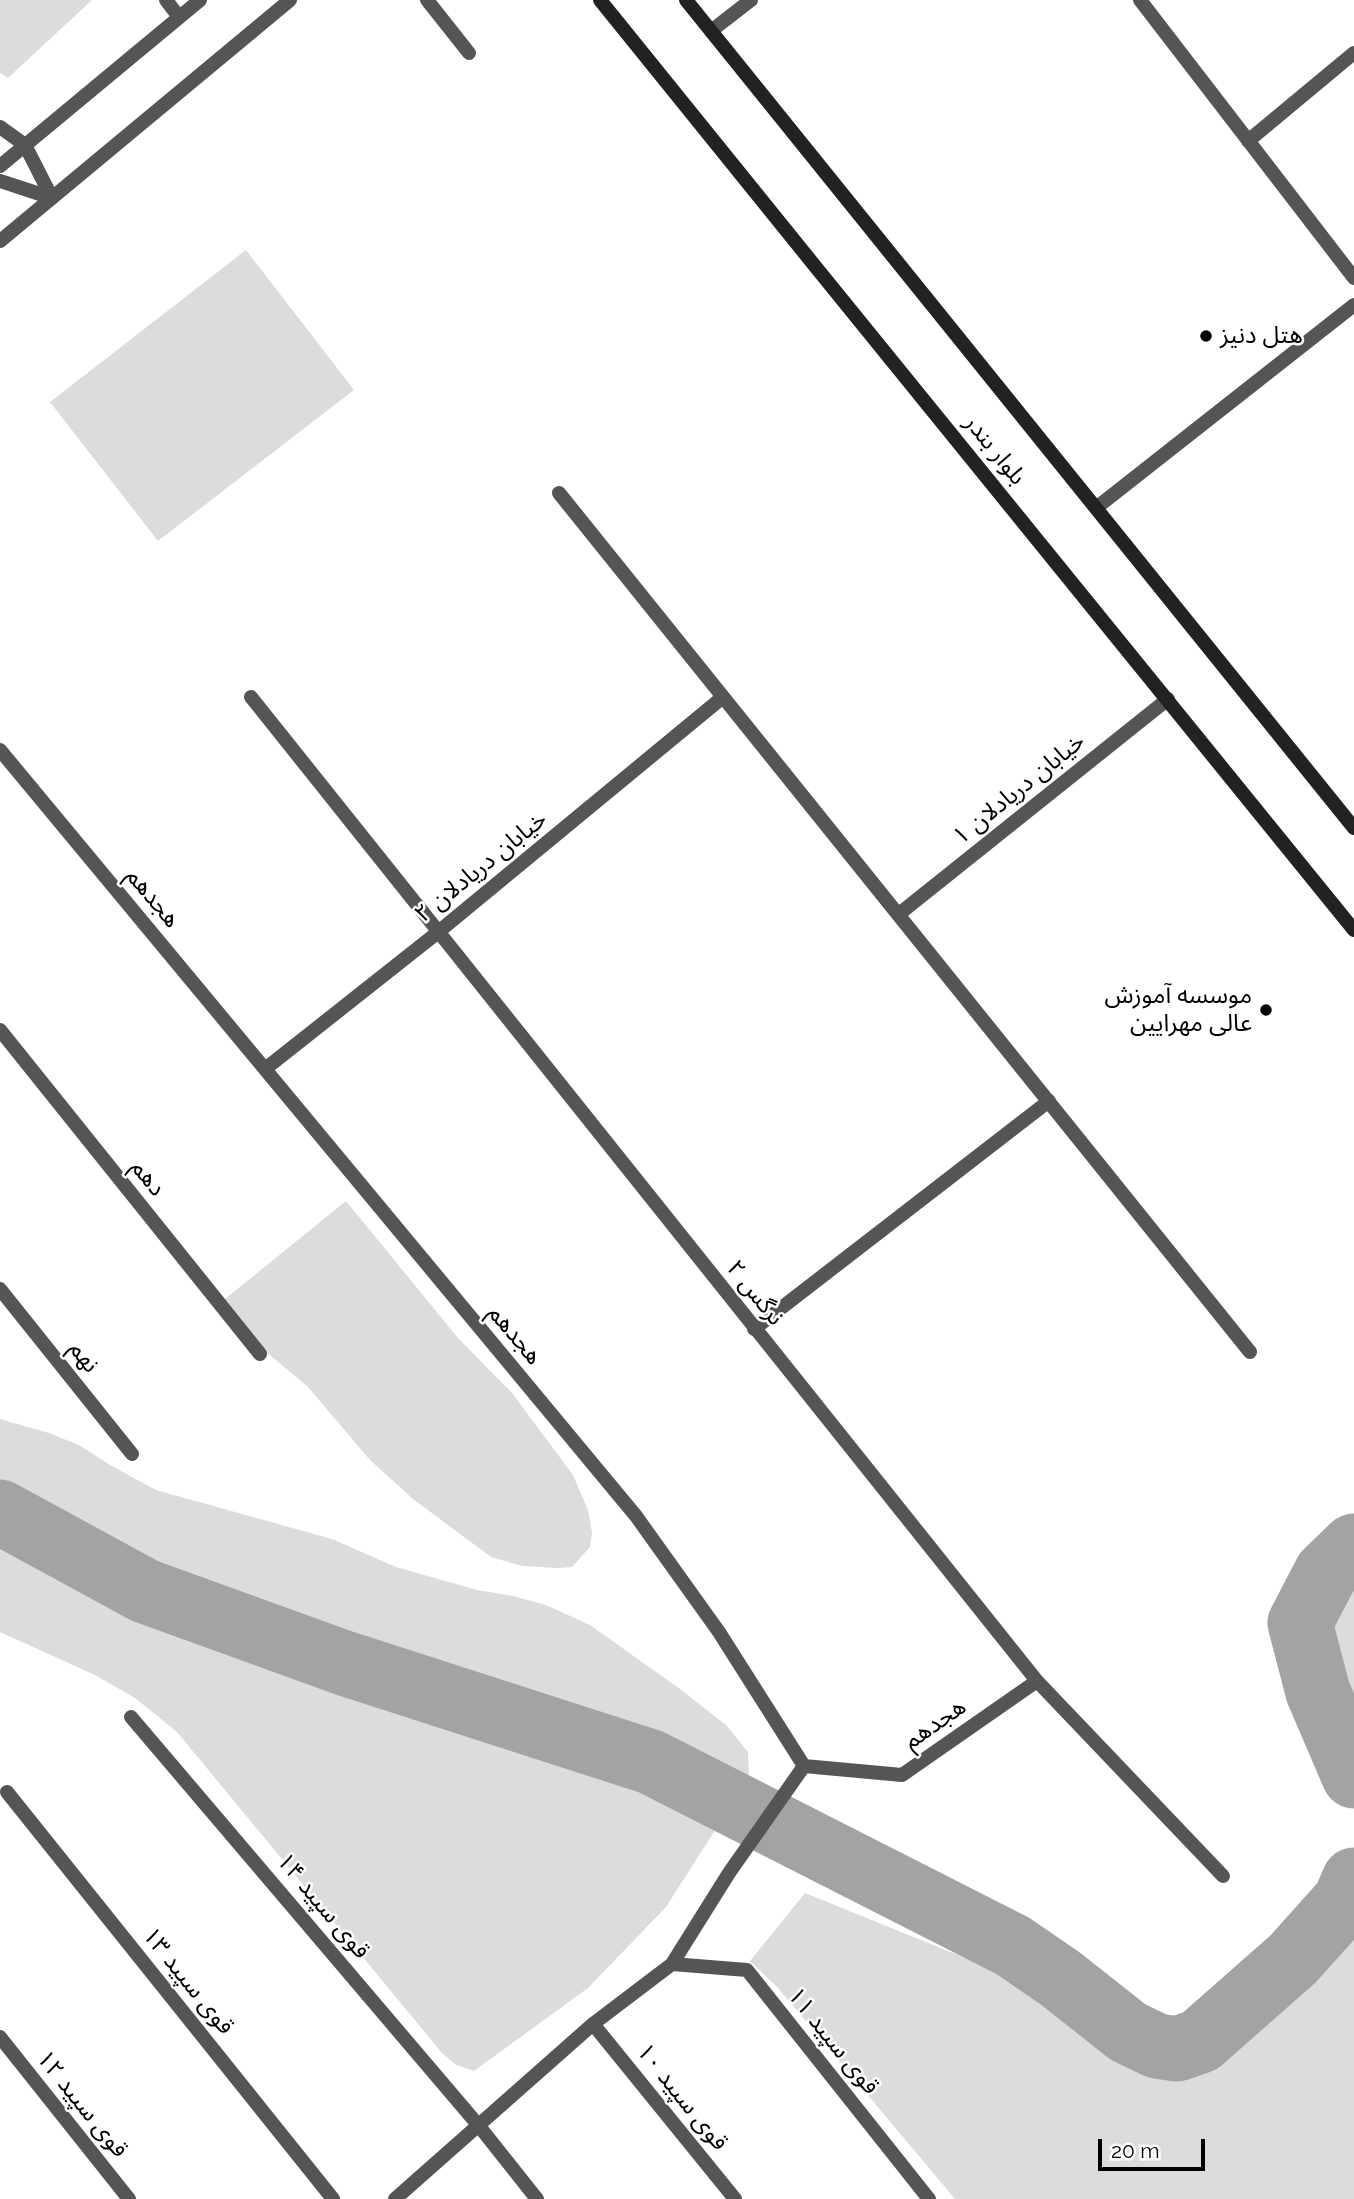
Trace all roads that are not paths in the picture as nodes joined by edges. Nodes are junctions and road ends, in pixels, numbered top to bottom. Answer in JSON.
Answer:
{"nodes":[{"id":1,"x":166,"y":0,"type":"edge"},
{"id":2,"x":200,"y":0,"type":"edge"},
{"id":3,"x":290,"y":0,"type":"edge"},
{"id":4,"x":427,"y":0,"type":"edge"},
{"id":5,"x":600,"y":0,"type":"edge"},
{"id":6,"x":686,"y":0,"type":"edge"},
{"id":7,"x":751,"y":0,"type":"edge"},
{"id":8,"x":1140,"y":0,"type":"edge"},
{"id":9,"x":179,"y":17,"type":"junction"},
{"id":10,"x":712,"y":31,"type":"junction"},
{"id":11,"x":469,"y":53,"type":"dead end"},
{"id":12,"x":1354,"y":53,"type":"edge"},
{"id":13,"x":0,"y":127,"type":"edge"},
{"id":14,"x":1248,"y":141,"type":"junction"},
{"id":15,"x":25,"y":145,"type":"junction"},
{"id":16,"x":0,"y":166,"type":"edge"},
{"id":17,"x":0,"y":181,"type":"edge"},
{"id":18,"x":52,"y":198,"type":"junction"},
{"id":19,"x":0,"y":241,"type":"edge"},
{"id":20,"x":1354,"y":278,"type":"edge"},
{"id":21,"x":1354,"y":305,"type":"edge"},
{"id":22,"x":559,"y":493,"type":"dead end"},
{"id":23,"x":1096,"y":508,"type":"junction"},
{"id":24,"x":251,"y":697,"type":"dead end"},
{"id":25,"x":723,"y":697,"type":"junction"},
{"id":26,"x":1168,"y":699,"type":"junction"},
{"id":27,"x":0,"y":750,"type":"edge"},
{"id":28,"x":1354,"y":828,"type":"edge"},
{"id":29,"x":898,"y":914,"type":"junction"},
{"id":30,"x":1354,"y":930,"type":"edge"},
{"id":31,"x":438,"y":933,"type":"junction"},
{"id":32,"x":0,"y":1030,"type":"edge"},
{"id":33,"x":265,"y":1069,"type":"junction"},
{"id":34,"x":1049,"y":1101,"type":"junction"},
{"id":35,"x":0,"y":1289,"type":"edge"},
{"id":36,"x":754,"y":1329,"type":"junction"},
{"id":37,"x":1250,"y":1352,"type":"dead end"},
{"id":38,"x":260,"y":1354,"type":"dead end"},
{"id":39,"x":132,"y":1454,"type":"dead end"},
{"id":40,"x":1037,"y":1681,"type":"junction"},
{"id":41,"x":131,"y":1717,"type":"dead end"},
{"id":42,"x":804,"y":1766,"type":"junction"},
{"id":43,"x":7,"y":1792,"type":"dead end"},
{"id":44,"x":1223,"y":1876,"type":"dead end"},
{"id":45,"x":672,"y":1964,"type":"junction"},
{"id":46,"x":593,"y":2024,"type":"junction"},
{"id":47,"x":0,"y":2037,"type":"edge"},
{"id":48,"x":479,"y":2126,"type":"junction"},
{"id":49,"x":129,"y":2199,"type":"edge"},
{"id":50,"x":333,"y":2199,"type":"edge"},
{"id":51,"x":395,"y":2199,"type":"edge"},
{"id":52,"x":537,"y":2199,"type":"edge"},
{"id":53,"x":736,"y":2199,"type":"edge"},
{"id":54,"x":929,"y":2199,"type":"edge"}],
"edges":[{"from":1,"to":9,"type":"street"},
{"from":2,"to":9,"type":"street"},
{"from":3,"to":18,"type":"street"},
{"from":4,"to":11,"type":"street"},
{"from":5,"to":26,"type":"main road","name":"بلوار بندر"},
{"from":6,"to":10,"type":"main road","name":"بلوار بندر"},
{"from":7,"to":10,"type":"street"},
{"from":8,"to":14,"type":"street"},
{"from":9,"to":15,"type":"street"},
{"from":10,"to":23,"type":"main road","name":"بلوار بندر"},
{"from":12,"to":14,"type":"street"},
{"from":13,"to":15,"type":"street"},
{"from":14,"to":20,"type":"street"},
{"from":15,"to":16,"type":"street"},
{"from":15,"to":18,"type":"street"},
{"from":17,"to":18,"type":"street"},
{"from":18,"to":19,"type":"street"},
{"from":21,"to":23,"type":"street"},
{"from":22,"to":25,"type":"street"},
{"from":23,"to":28,"type":"main road","name":"بلوار بندر"},
{"from":24,"to":31,"type":"street","name":"نرگس ۲"},
{"from":25,"to":29,"type":"street"},
{"from":25,"to":31,"type":"street","name":"خیابان دریادلان ۲"},
{"from":26,"to":29,"type":"street","name":"خیابان دریادلان ۱"},
{"from":26,"to":30,"type":"main road","name":"بلوار بندر"},
{"from":27,"to":33,"type":"street","name":"هجدهم"},
{"from":29,"to":34,"type":"street"},
{"from":31,"to":33,"type":"street","name":"خیابان دریادلان ۲"},
{"from":31,"to":36,"type":"street","name":"نرگس ۲"},
{"from":32,"to":38,"type":"street","name":"دهم"},
{"from":33,"to":42,"type":"street","name":"هجدهم"},
{"from":34,"to":36,"type":"street"},
{"from":34,"to":37,"type":"street"},
{"from":35,"to":39,"type":"street","name":"نهم"},
{"from":36,"to":40,"type":"street","name":"نرگس ۲"},
{"from":40,"to":42,"type":"street","name":"هجدهم"},
{"from":40,"to":44,"type":"street","name":"نرگس ۲"},
{"from":41,"to":48,"type":"street","name":"قوی سپید ۱۴"},
{"from":42,"to":45,"type":"street"},
{"from":43,"to":50,"type":"street","name":"قوی سپید ۱۳"},
{"from":45,"to":46,"type":"street"},
{"from":45,"to":54,"type":"street","name":"قوی سپید ۱۱"},
{"from":46,"to":48,"type":"street"},
{"from":46,"to":53,"type":"street","name":"قوی سپید ۱۰"},
{"from":47,"to":49,"type":"street","name":"قوی سپید ۱۲"},
{"from":48,"to":51,"type":"street"},
{"from":48,"to":52,"type":"street","name":"قوی سپید ۱۴"}]}
